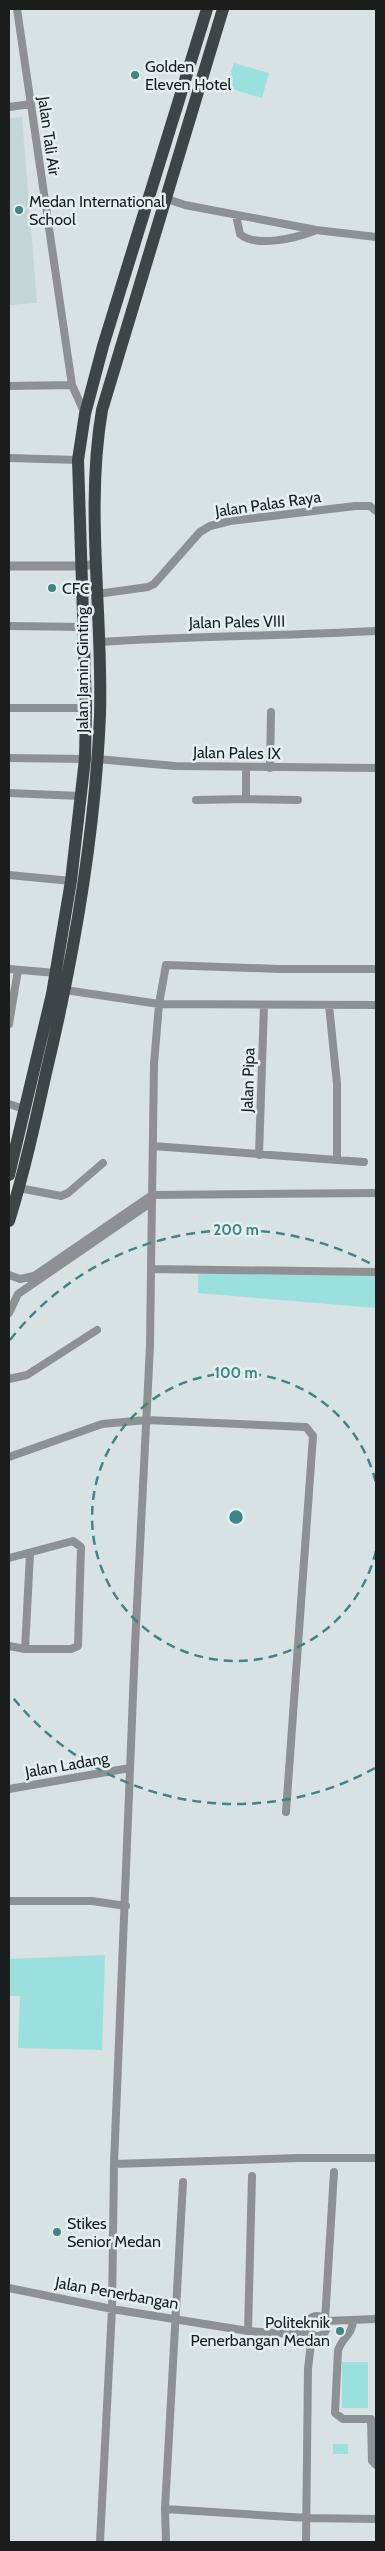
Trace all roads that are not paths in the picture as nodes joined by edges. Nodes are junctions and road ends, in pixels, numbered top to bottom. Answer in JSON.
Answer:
{"nodes":[{"id":1,"x":17,"y":9,"type":"edge"},
{"id":2,"x":207,"y":9,"type":"edge"},
{"id":3,"x":223,"y":9,"type":"edge"},
{"id":4,"x":30,"y":104,"type":"junction"},
{"id":5,"x":9,"y":107,"type":"edge"},
{"id":6,"x":167,"y":199,"type":"junction"},
{"id":7,"x":236,"y":215,"type":"junction"},
{"id":8,"x":316,"y":230,"type":"junction"},
{"id":9,"x":376,"y":238,"type":"edge"},
{"id":10,"x":72,"y":385,"type":"junction"},
{"id":11,"x":9,"y":386,"type":"edge"},
{"id":12,"x":85,"y":414,"type":"junction"},
{"id":13,"x":9,"y":458,"type":"edge"},
{"id":14,"x":78,"y":460,"type":"junction"},
{"id":15,"x":376,"y":511,"type":"edge"},
{"id":16,"x":96,"y":564,"type":"junction"},
{"id":17,"x":9,"y":566,"type":"edge"},
{"id":18,"x":81,"y":566,"type":"junction"},
{"id":19,"x":97,"y":594,"type":"junction"},
{"id":20,"x":9,"y":626,"type":"edge"},
{"id":21,"x":83,"y":627,"type":"junction"},
{"id":22,"x":376,"y":631,"type":"edge"},
{"id":23,"x":99,"y":642,"type":"junction"},
{"id":24,"x":9,"y":708,"type":"edge"},
{"id":25,"x":86,"y":708,"type":"junction"},
{"id":26,"x":271,"y":712,"type":"dead end"},
{"id":27,"x":9,"y":758,"type":"edge"},
{"id":28,"x":91,"y":759,"type":"junction"},
{"id":29,"x":246,"y":768,"type":"junction"},
{"id":30,"x":270,"y":768,"type":"junction"},
{"id":31,"x":376,"y":768,"type":"edge"},
{"id":32,"x":9,"y":793,"type":"edge"},
{"id":33,"x":80,"y":796,"type":"junction"},
{"id":34,"x":246,"y":799,"type":"junction"},
{"id":35,"x":196,"y":800,"type":"dead end"},
{"id":36,"x":298,"y":800,"type":"dead end"},
{"id":37,"x":9,"y":875,"type":"edge"},
{"id":38,"x":71,"y":881,"type":"junction"},
{"id":39,"x":9,"y":969,"type":"edge"},
{"id":40,"x":376,"y":969,"type":"edge"},
{"id":41,"x":18,"y":970,"type":"junction"},
{"id":42,"x":56,"y":973,"type":"junction"},
{"id":43,"x":61,"y":994,"type":"junction"},
{"id":44,"x":158,"y":1004,"type":"junction"},
{"id":45,"x":264,"y":1005,"type":"junction"},
{"id":46,"x":329,"y":1005,"type":"junction"},
{"id":47,"x":376,"y":1005,"type":"edge"},
{"id":48,"x":9,"y":1024,"type":"edge"},
{"id":49,"x":9,"y":1104,"type":"edge"},
{"id":50,"x":24,"y":1109,"type":"junction"},
{"id":51,"x":154,"y":1146,"type":"junction"},
{"id":52,"x":259,"y":1155,"type":"junction"},
{"id":53,"x":338,"y":1159,"type":"junction"},
{"id":54,"x":364,"y":1162,"type":"dead end"},
{"id":55,"x":103,"y":1163,"type":"dead end"},
{"id":56,"x":9,"y":1175,"type":"edge"},
{"id":57,"x":19,"y":1188,"type":"junction"},
{"id":58,"x":376,"y":1193,"type":"edge"},
{"id":59,"x":152,"y":1198,"type":"junction"},
{"id":60,"x":9,"y":1221,"type":"edge"},
{"id":61,"x":150,"y":1269,"type":"junction"},
{"id":62,"x":376,"y":1272,"type":"edge"},
{"id":63,"x":9,"y":1275,"type":"edge"},
{"id":64,"x":9,"y":1313,"type":"edge"},
{"id":65,"x":97,"y":1330,"type":"dead end"},
{"id":66,"x":9,"y":1379,"type":"edge"},
{"id":67,"x":146,"y":1420,"type":"junction"},
{"id":68,"x":9,"y":1457,"type":"edge"},
{"id":69,"x":30,"y":1554,"type":"junction"},
{"id":70,"x":9,"y":1558,"type":"edge"},
{"id":71,"x":9,"y":1646,"type":"edge"},
{"id":72,"x":25,"y":1649,"type":"junction"},
{"id":73,"x":130,"y":1768,"type":"junction"},
{"id":74,"x":9,"y":1789,"type":"edge"},
{"id":75,"x":286,"y":1812,"type":"dead end"},
{"id":76,"x":9,"y":1901,"type":"edge"},
{"id":77,"x":126,"y":1906,"type":"junction"},
{"id":78,"x":376,"y":2158,"type":"edge"},
{"id":79,"x":114,"y":2164,"type":"junction"},
{"id":80,"x":334,"y":2172,"type":"dead end"},
{"id":81,"x":252,"y":2176,"type":"dead end"},
{"id":82,"x":183,"y":2182,"type":"dead end"},
{"id":83,"x":9,"y":2288,"type":"edge"},
{"id":84,"x":112,"y":2309,"type":"junction"},
{"id":85,"x":177,"y":2318,"type":"junction"},
{"id":86,"x":376,"y":2319,"type":"edge"},
{"id":87,"x":326,"y":2320,"type":"junction"},
{"id":88,"x":353,"y":2320,"type":"junction"},
{"id":89,"x":248,"y":2331,"type":"junction"},
{"id":90,"x":310,"y":2333,"type":"junction"},
{"id":91,"x":376,"y":2465,"type":"edge"},
{"id":92,"x":165,"y":2509,"type":"junction"},
{"id":93,"x":307,"y":2518,"type":"junction"},
{"id":94,"x":376,"y":2519,"type":"edge"},
{"id":95,"x":100,"y":2542,"type":"edge"},
{"id":96,"x":166,"y":2542,"type":"edge"},
{"id":97,"x":306,"y":2542,"type":"edge"}],
"edges":[{"from":1,"to":4,"type":"street","name":"Jalan Tali Air"},
{"from":2,"to":12,"type":"highway","name":"Jalan Jamin Ginting"},
{"from":3,"to":6,"type":"highway","name":"Jalan Jamin Ginting"},
{"from":4,"to":5,"type":"street"},
{"from":4,"to":10,"type":"street","name":"Jalan Tali Air"},
{"from":6,"to":7,"type":"street"},
{"from":6,"to":16,"type":"highway","name":"Jalan Jamin Ginting"},
{"from":7,"to":8,"type":"street"},
{"from":7,"to":8,"type":"street"},
{"from":8,"to":9,"type":"street"},
{"from":10,"to":11,"type":"street"},
{"from":10,"to":12,"type":"street","name":"Jalan Tali Air"},
{"from":12,"to":14,"type":"highway","name":"Jalan Jamin Ginting"},
{"from":13,"to":14,"type":"street"},
{"from":14,"to":18,"type":"highway","name":"Jalan Jamin Ginting"},
{"from":15,"to":19,"type":"street","name":"Jalan Palas Raya"},
{"from":16,"to":18,"type":"street"},
{"from":16,"to":19,"type":"highway","name":"Jalan Jamin Ginting"},
{"from":17,"to":18,"type":"street"},
{"from":18,"to":21,"type":"highway","name":"Jalan Jamin Ginting"},
{"from":19,"to":23,"type":"highway","name":"Jalan Jamin Ginting"},
{"from":20,"to":21,"type":"street"},
{"from":21,"to":25,"type":"highway","name":"Jalan Jamin Ginting"},
{"from":22,"to":23,"type":"street","name":"Jalan Pales VIII"},
{"from":23,"to":28,"type":"highway","name":"Jalan Jamin Ginting"},
{"from":24,"to":25,"type":"street"},
{"from":25,"to":28,"type":"highway","name":"Jalan Jamin Ginting"},
{"from":26,"to":30,"type":"street"},
{"from":27,"to":28,"type":"street","name":"Jalan Pales IX"},
{"from":28,"to":29,"type":"street","name":"Jalan Pales IX"},
{"from":28,"to":33,"type":"highway","name":"Jalan Jamin Ginting"},
{"from":28,"to":43,"type":"highway","name":"Jalan Jamin Ginting"},
{"from":29,"to":30,"type":"street","name":"Jalan Pales IX"},
{"from":29,"to":34,"type":"street"},
{"from":30,"to":31,"type":"street","name":"Jalan Pales IX"},
{"from":32,"to":33,"type":"street"},
{"from":33,"to":38,"type":"highway","name":"Jalan Jamin Ginting"},
{"from":34,"to":35,"type":"street"},
{"from":34,"to":36,"type":"street"},
{"from":37,"to":38,"type":"street"},
{"from":38,"to":42,"type":"highway","name":"Jalan Jamin Ginting"},
{"from":39,"to":41,"type":"street"},
{"from":40,"to":44,"type":"street"},
{"from":41,"to":42,"type":"street"},
{"from":41,"to":48,"type":"street"},
{"from":42,"to":43,"type":"highway","name":"Jalan Jamin Ginting"},
{"from":43,"to":44,"type":"street"},
{"from":43,"to":50,"type":"highway","name":"Jalan Jamin Ginting"},
{"from":43,"to":57,"type":"highway","name":"Jalan Jamin Ginting"},
{"from":44,"to":45,"type":"street"},
{"from":44,"to":51,"type":"street"},
{"from":45,"to":46,"type":"street"},
{"from":45,"to":52,"type":"street","name":"Jalan Pipa"},
{"from":46,"to":47,"type":"street"},
{"from":46,"to":53,"type":"street"},
{"from":49,"to":50,"type":"street"},
{"from":50,"to":56,"type":"highway","name":"Jalan Jamin Ginting"},
{"from":51,"to":52,"type":"street"},
{"from":51,"to":59,"type":"street"},
{"from":52,"to":53,"type":"street"},
{"from":53,"to":54,"type":"street"},
{"from":55,"to":57,"type":"street"},
{"from":57,"to":60,"type":"highway","name":"Jalan Jamin Ginting"},
{"from":58,"to":59,"type":"street"},
{"from":59,"to":61,"type":"street"},
{"from":59,"to":63,"type":"street"},
{"from":59,"to":64,"type":"street"},
{"from":61,"to":62,"type":"street"},
{"from":61,"to":67,"type":"street"},
{"from":65,"to":66,"type":"street"},
{"from":67,"to":68,"type":"street"},
{"from":67,"to":73,"type":"street"},
{"from":67,"to":75,"type":"street"},
{"from":69,"to":70,"type":"street"},
{"from":69,"to":72,"type":"street"},
{"from":69,"to":72,"type":"street"},
{"from":71,"to":72,"type":"street"},
{"from":73,"to":74,"type":"street","name":"Jalan Ladang"},
{"from":73,"to":77,"type":"street"},
{"from":76,"to":77,"type":"street"},
{"from":77,"to":79,"type":"street"},
{"from":78,"to":79,"type":"street"},
{"from":79,"to":84,"type":"street"},
{"from":80,"to":87,"type":"street"},
{"from":81,"to":89,"type":"street"},
{"from":82,"to":85,"type":"street"},
{"from":83,"to":84,"type":"street","name":"Jalan Penerbangan"},
{"from":84,"to":85,"type":"street","name":"Jalan Penerbangan"},
{"from":84,"to":95,"type":"street"},
{"from":85,"to":89,"type":"street","name":"Jalan Penerbangan"},
{"from":85,"to":92,"type":"street"},
{"from":86,"to":88,"type":"street"},
{"from":87,"to":88,"type":"street"},
{"from":87,"to":90,"type":"street"},
{"from":87,"to":90,"type":"street"},
{"from":88,"to":91,"type":"street"},
{"from":89,"to":90,"type":"street","name":"Jalan Penerbangan"},
{"from":90,"to":93,"type":"street"},
{"from":92,"to":93,"type":"street"},
{"from":92,"to":96,"type":"street"},
{"from":93,"to":94,"type":"street"},
{"from":93,"to":97,"type":"street"}]}
